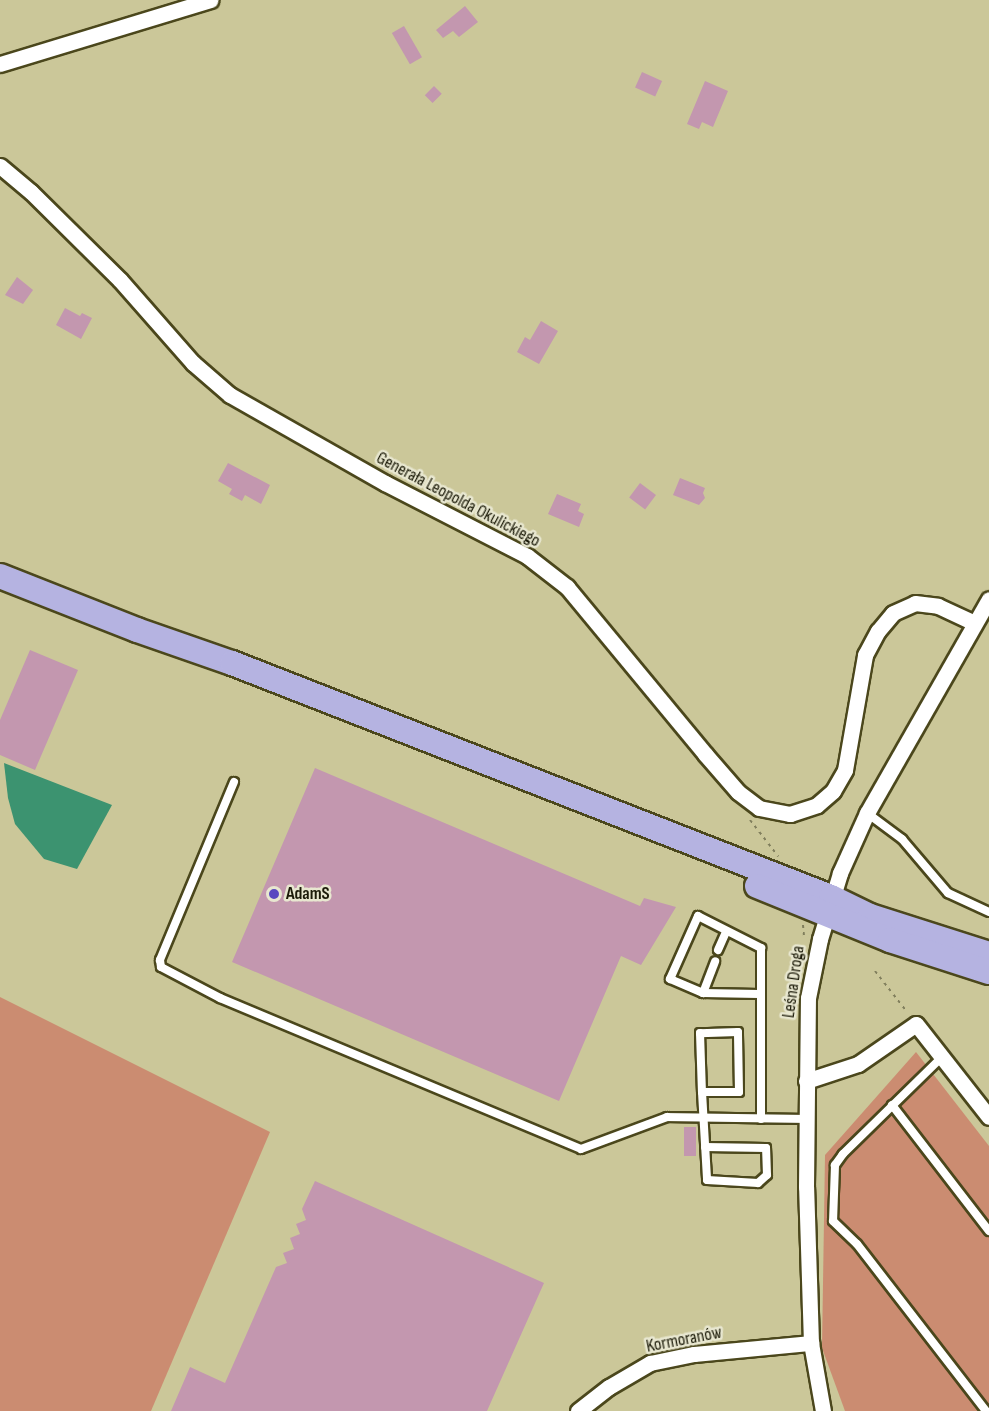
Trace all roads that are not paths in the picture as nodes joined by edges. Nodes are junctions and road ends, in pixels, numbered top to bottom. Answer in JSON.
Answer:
{"nodes":[{"id":1,"x":211,"y":0,"type":"edge"},
{"id":2,"x":0,"y":64,"type":"edge"},
{"id":3,"x":0,"y":165,"type":"edge"},
{"id":4,"x":0,"y":576,"type":"edge"},
{"id":5,"x":989,"y":600,"type":"edge"},
{"id":6,"x":974,"y":623,"type":"junction"},
{"id":7,"x":234,"y":782,"type":"dead end"},
{"id":8,"x":867,"y":813,"type":"junction"},
{"id":9,"x":828,"y":906,"type":"junction"},
{"id":10,"x":989,"y":912,"type":"edge"},
{"id":11,"x":726,"y":932,"type":"junction"},
{"id":12,"x":718,"y":950,"type":"dead end"},
{"id":13,"x":989,"y":954,"type":"edge"},
{"id":14,"x":715,"y":961,"type":"dead end"},
{"id":15,"x":989,"y":972,"type":"edge"},
{"id":16,"x":703,"y":993,"type":"junction"},
{"id":17,"x":759,"y":994,"type":"junction"},
{"id":18,"x":942,"y":1057,"type":"junction"},
{"id":19,"x":806,"y":1081,"type":"junction"},
{"id":20,"x":702,"y":1092,"type":"junction"},
{"id":21,"x":892,"y":1106,"type":"junction"},
{"id":22,"x":703,"y":1117,"type":"junction"},
{"id":23,"x":989,"y":1117,"type":"edge"},
{"id":24,"x":761,"y":1119,"type":"junction"},
{"id":25,"x":805,"y":1119,"type":"junction"},
{"id":26,"x":705,"y":1147,"type":"junction"},
{"id":27,"x":989,"y":1231,"type":"edge"},
{"id":28,"x":811,"y":1343,"type":"junction"},
{"id":29,"x":578,"y":1411,"type":"edge"},
{"id":30,"x":823,"y":1411,"type":"edge"},
{"id":31,"x":986,"y":1411,"type":"edge"}],
"edges":[{"from":1,"to":2,"type":"street"},
{"from":3,"to":6,"type":"street","name":"Generała Leopolda Okulickiego"},
{"from":4,"to":9,"type":"main road"},
{"from":5,"to":6,"type":"street","name":"Leśna Droga"},
{"from":6,"to":8,"type":"street","name":"Leśna Droga"},
{"from":7,"to":22,"type":"lane"},
{"from":8,"to":9,"type":"street","name":"Leśna Droga"},
{"from":8,"to":10,"type":"lane"},
{"from":9,"to":13,"type":"main road"},
{"from":9,"to":15,"type":"main road"},
{"from":9,"to":19,"type":"street","name":"Leśna Droga"},
{"from":11,"to":12,"type":"lane"},
{"from":11,"to":16,"type":"lane"},
{"from":11,"to":17,"type":"lane"},
{"from":14,"to":16,"type":"lane"},
{"from":16,"to":17,"type":"lane"},
{"from":17,"to":24,"type":"lane"},
{"from":18,"to":19,"type":"street"},
{"from":18,"to":21,"type":"lane"},
{"from":18,"to":23,"type":"street"},
{"from":19,"to":25,"type":"street","name":"Leśna Droga"},
{"from":20,"to":20,"type":"lane"},
{"from":20,"to":22,"type":"lane"},
{"from":21,"to":27,"type":"lane"},
{"from":21,"to":31,"type":"lane"},
{"from":22,"to":24,"type":"lane"},
{"from":22,"to":26,"type":"lane"},
{"from":24,"to":25,"type":"lane"},
{"from":25,"to":28,"type":"street","name":"Leśna Droga"},
{"from":26,"to":26,"type":"lane"},
{"from":28,"to":29,"type":"street","name":"Kormoranów"},
{"from":28,"to":30,"type":"street","name":"Leśna Droga"}]}
